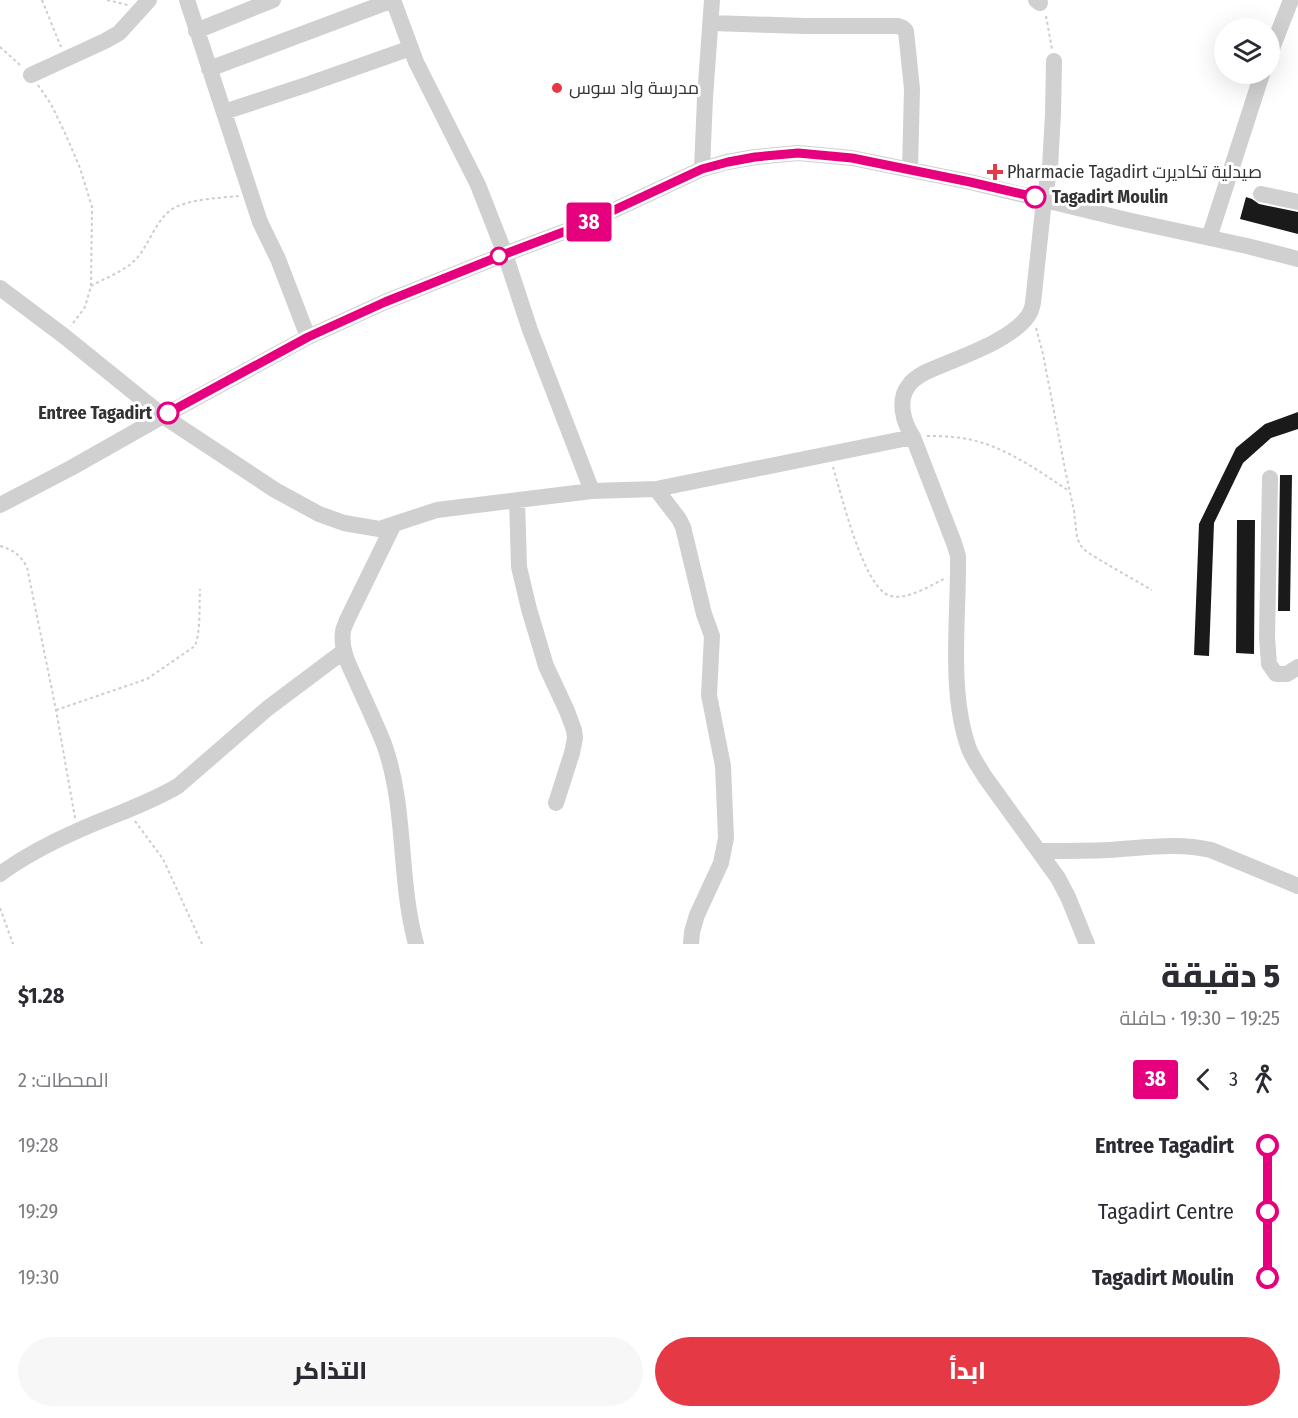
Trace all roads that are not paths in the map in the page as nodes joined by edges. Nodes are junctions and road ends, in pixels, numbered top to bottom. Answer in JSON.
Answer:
{"nodes":[{"id":1,"x":187,"y":0,"type":"edge"},
{"id":2,"x":273,"y":0,"type":"edge"},
{"id":3,"x":393,"y":0,"type":"edge"},
{"id":4,"x":712,"y":0,"type":"edge"},
{"id":5,"x":1291,"y":0,"type":"edge"},
{"id":6,"x":145,"y":4,"type":"edge"},
{"id":7,"x":711,"y":23,"type":"junction"},
{"id":8,"x":1280,"y":28,"type":"edge"},
{"id":9,"x":196,"y":31,"type":"junction"},
{"id":10,"x":411,"y":48,"type":"junction"},
{"id":11,"x":1054,"y":61,"type":"road end"},
{"id":12,"x":209,"y":69,"type":"junction"},
{"id":13,"x":31,"y":75,"type":"road end"},
{"id":14,"x":1259,"y":84,"type":"edge"},
{"id":15,"x":224,"y":112,"type":"junction"},
{"id":16,"x":702,"y":169,"type":"junction"},
{"id":17,"x":910,"y":170,"type":"junction"},
{"id":18,"x":1261,"y":195,"type":"dead end"},
{"id":19,"x":1044,"y":200,"type":"junction"},
{"id":20,"x":1298,"y":202,"type":"edge"},
{"id":21,"x":1209,"y":238,"type":"junction"},
{"id":22,"x":505,"y":254,"type":"junction"},
{"id":23,"x":1298,"y":260,"type":"edge"},
{"id":24,"x":0,"y":288,"type":"edge"},
{"id":25,"x":308,"y":337,"type":"junction"},
{"id":26,"x":163,"y":416,"type":"junction"},
{"id":27,"x":913,"y":436,"type":"junction"},
{"id":28,"x":1270,"y":478,"type":"dead end"},
{"id":29,"x":656,"y":489,"type":"junction"},
{"id":30,"x":592,"y":491,"type":"junction"},
{"id":31,"x":518,"y":500,"type":"junction"},
{"id":32,"x":0,"y":505,"type":"edge"},
{"id":33,"x":393,"y":526,"type":"junction"},
{"id":34,"x":344,"y":651,"type":"junction"},
{"id":35,"x":1298,"y":667,"type":"edge"},
{"id":36,"x":556,"y":803,"type":"dead end"},
{"id":37,"x":1040,"y":851,"type":"junction"},
{"id":38,"x":0,"y":874,"type":"edge"},
{"id":39,"x":1298,"y":886,"type":"edge"},
{"id":40,"x":416,"y":944,"type":"edge"},
{"id":41,"x":691,"y":944,"type":"edge"},
{"id":42,"x":1087,"y":944,"type":"edge"}],
"edges":[{"from":1,"to":9,"type":"street"},
{"from":2,"to":9,"type":"street"},
{"from":3,"to":10,"type":"street"},
{"from":3,"to":12,"type":"street"},
{"from":4,"to":7,"type":"street"},
{"from":5,"to":8,"type":"street"},
{"from":6,"to":13,"type":"street"},
{"from":7,"to":16,"type":"street"},
{"from":7,"to":17,"type":"street"},
{"from":9,"to":12,"type":"street"},
{"from":10,"to":15,"type":"street"},
{"from":10,"to":22,"type":"street"},
{"from":11,"to":19,"type":"street"},
{"from":12,"to":15,"type":"street"},
{"from":14,"to":21,"type":"street"},
{"from":15,"to":25,"type":"street"},
{"from":16,"to":17,"type":"street"},
{"from":16,"to":22,"type":"street"},
{"from":17,"to":19,"type":"street"},
{"from":18,"to":20,"type":"street"},
{"from":19,"to":21,"type":"street"},
{"from":19,"to":27,"type":"street"},
{"from":21,"to":23,"type":"street"},
{"from":22,"to":25,"type":"street"},
{"from":22,"to":30,"type":"street"},
{"from":24,"to":26,"type":"street"},
{"from":25,"to":26,"type":"street"},
{"from":26,"to":32,"type":"street"},
{"from":26,"to":33,"type":"street"},
{"from":27,"to":29,"type":"street"},
{"from":27,"to":37,"type":"street"},
{"from":28,"to":35,"type":"street"},
{"from":29,"to":30,"type":"street"},
{"from":29,"to":41,"type":"street"},
{"from":30,"to":31,"type":"street"},
{"from":31,"to":33,"type":"street"},
{"from":31,"to":36,"type":"street"},
{"from":33,"to":34,"type":"street"},
{"from":34,"to":38,"type":"street"},
{"from":34,"to":40,"type":"street"},
{"from":37,"to":39,"type":"street"},
{"from":37,"to":42,"type":"street"}]}
